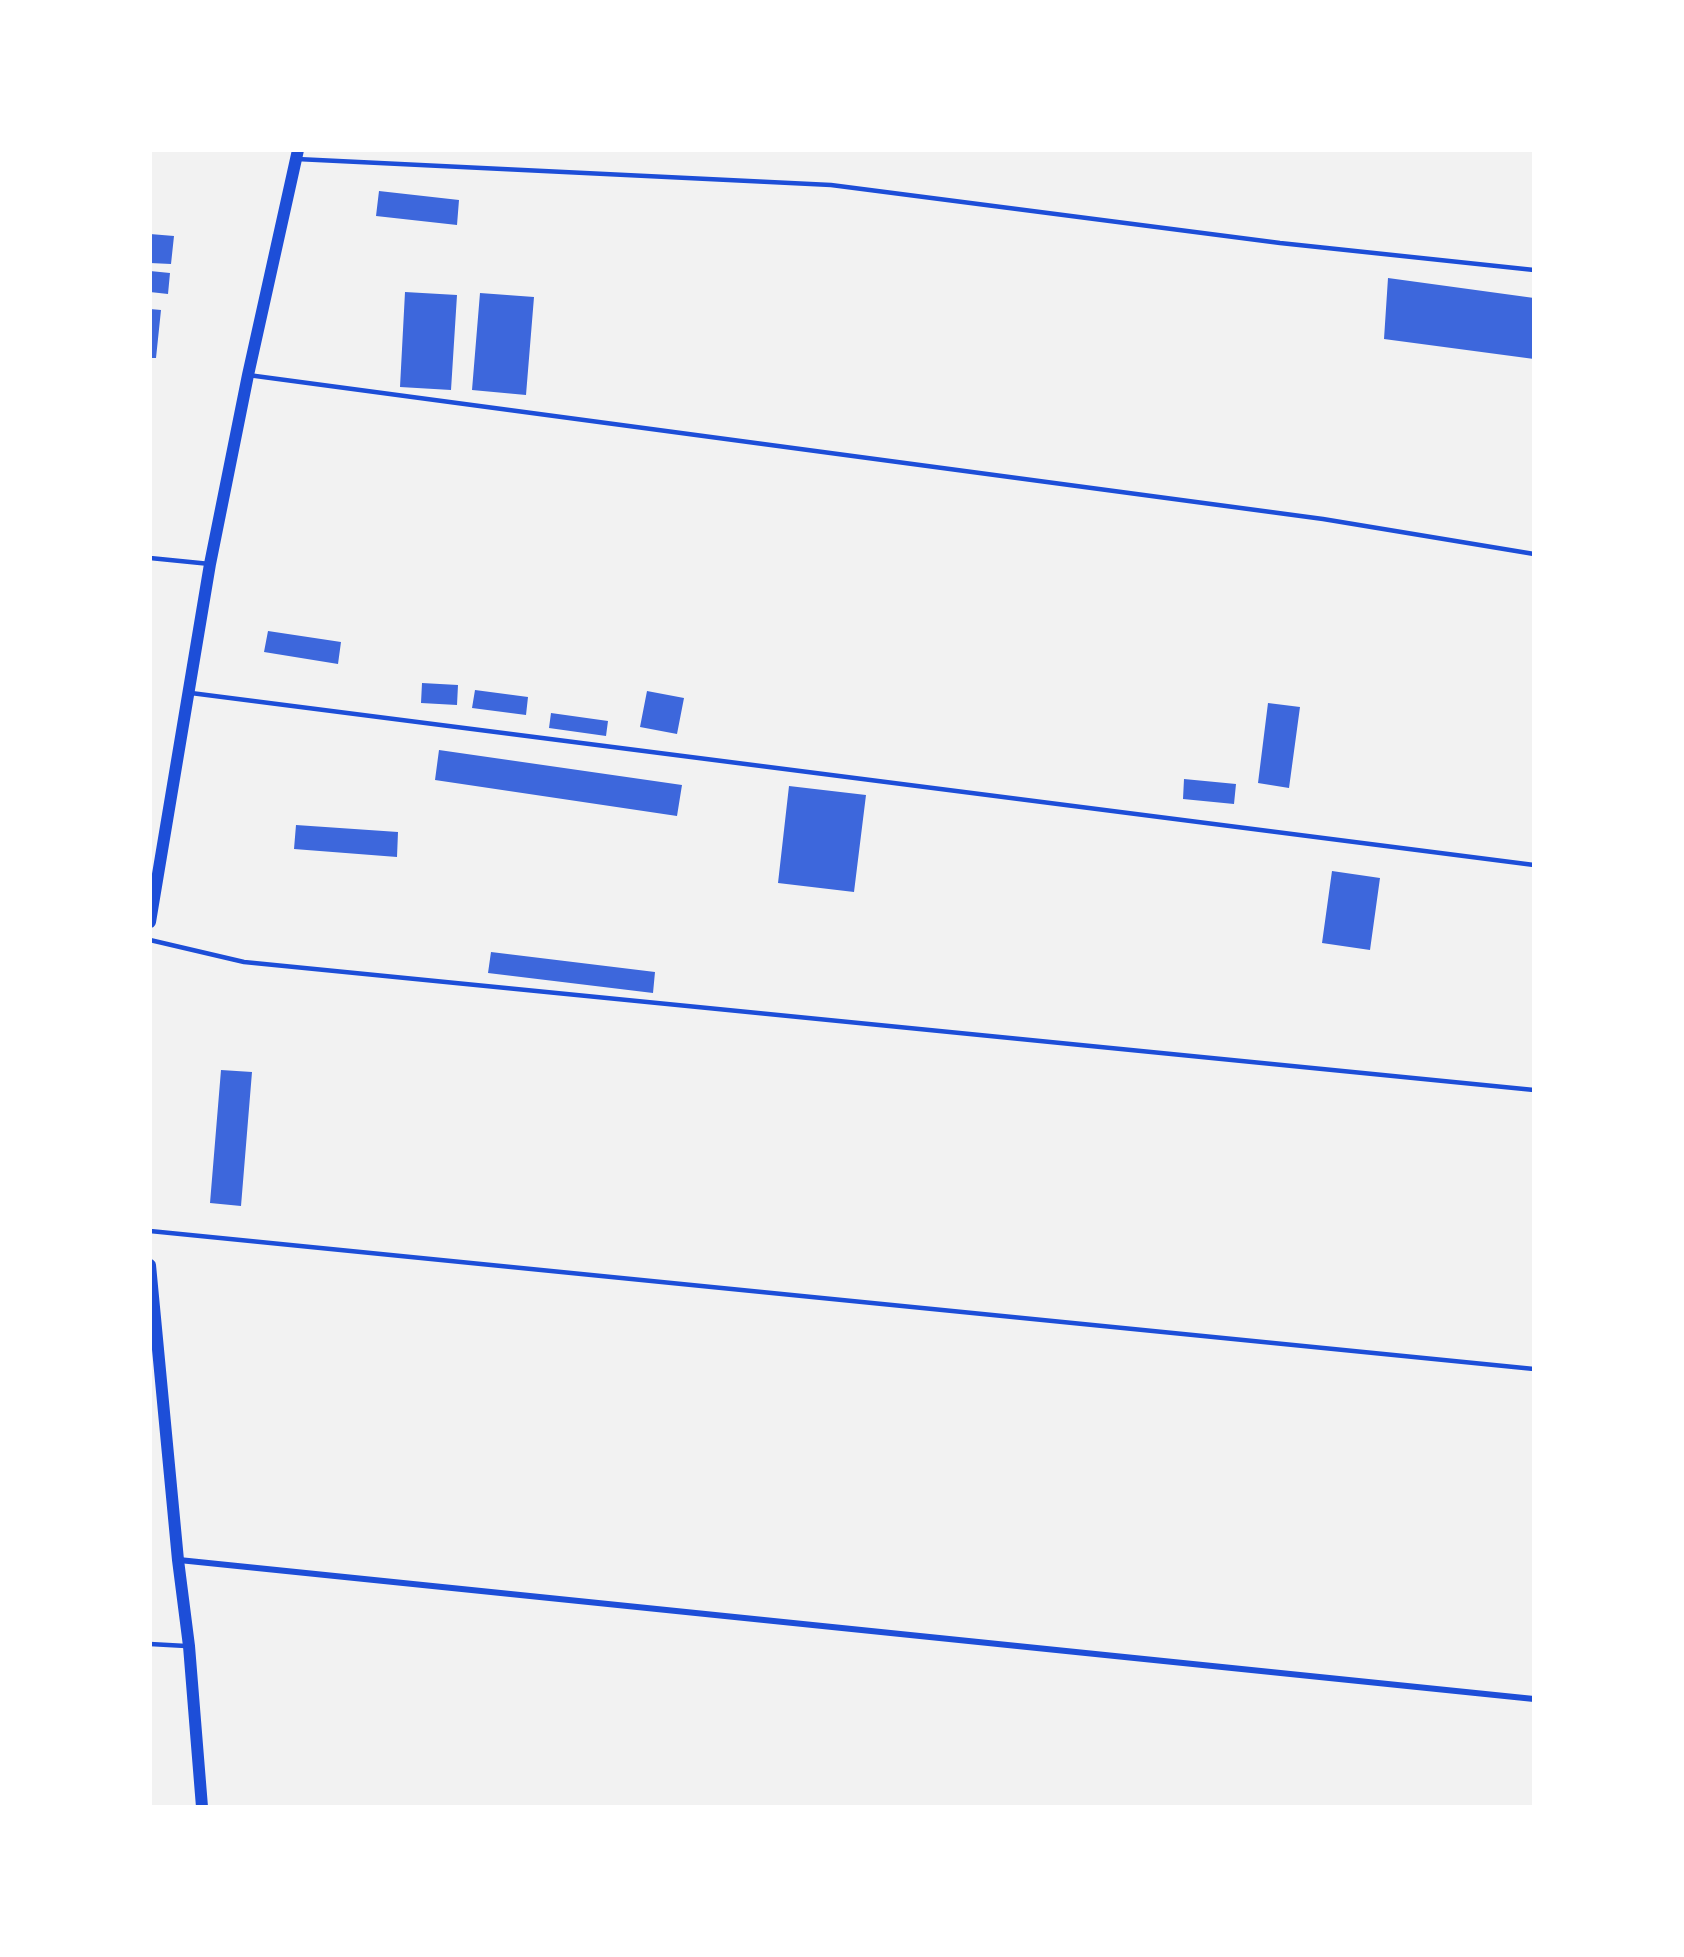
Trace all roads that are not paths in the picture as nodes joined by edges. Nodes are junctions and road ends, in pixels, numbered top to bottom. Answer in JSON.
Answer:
{"nodes":[{"id":1,"x":298,"y":155,"type":"edge"},
{"id":2,"x":1534,"y":270,"type":"edge"},
{"id":3,"x":248,"y":375,"type":"junction"},
{"id":4,"x":1534,"y":554,"type":"edge"},
{"id":5,"x":150,"y":558,"type":"edge"},
{"id":6,"x":210,"y":564,"type":"junction"},
{"id":7,"x":188,"y":693,"type":"junction"},
{"id":8,"x":1534,"y":865,"type":"edge"},
{"id":9,"x":150,"y":922,"type":"edge"},
{"id":10,"x":150,"y":940,"type":"edge"},
{"id":11,"x":1534,"y":1090,"type":"edge"},
{"id":12,"x":150,"y":1231,"type":"edge"},
{"id":13,"x":150,"y":1272,"type":"edge"},
{"id":14,"x":1534,"y":1369,"type":"edge"},
{"id":15,"x":178,"y":1560,"type":"junction"},
{"id":16,"x":150,"y":1644,"type":"edge"},
{"id":17,"x":189,"y":1646,"type":"junction"},
{"id":18,"x":1534,"y":1699,"type":"edge"},
{"id":19,"x":202,"y":1807,"type":"edge"}],
"edges":[{"from":1,"to":2,"type":"lane"},
{"from":1,"to":3,"type":"main road"},
{"from":3,"to":4,"type":"lane"},
{"from":3,"to":6,"type":"main road"},
{"from":5,"to":6,"type":"lane"},
{"from":6,"to":7,"type":"main road"},
{"from":7,"to":8,"type":"lane"},
{"from":7,"to":9,"type":"main road"},
{"from":10,"to":11,"type":"lane"},
{"from":12,"to":14,"type":"lane"},
{"from":13,"to":15,"type":"main road"},
{"from":15,"to":17,"type":"main road"},
{"from":15,"to":18,"type":"street"},
{"from":16,"to":17,"type":"lane"},
{"from":17,"to":19,"type":"main road"}]}
